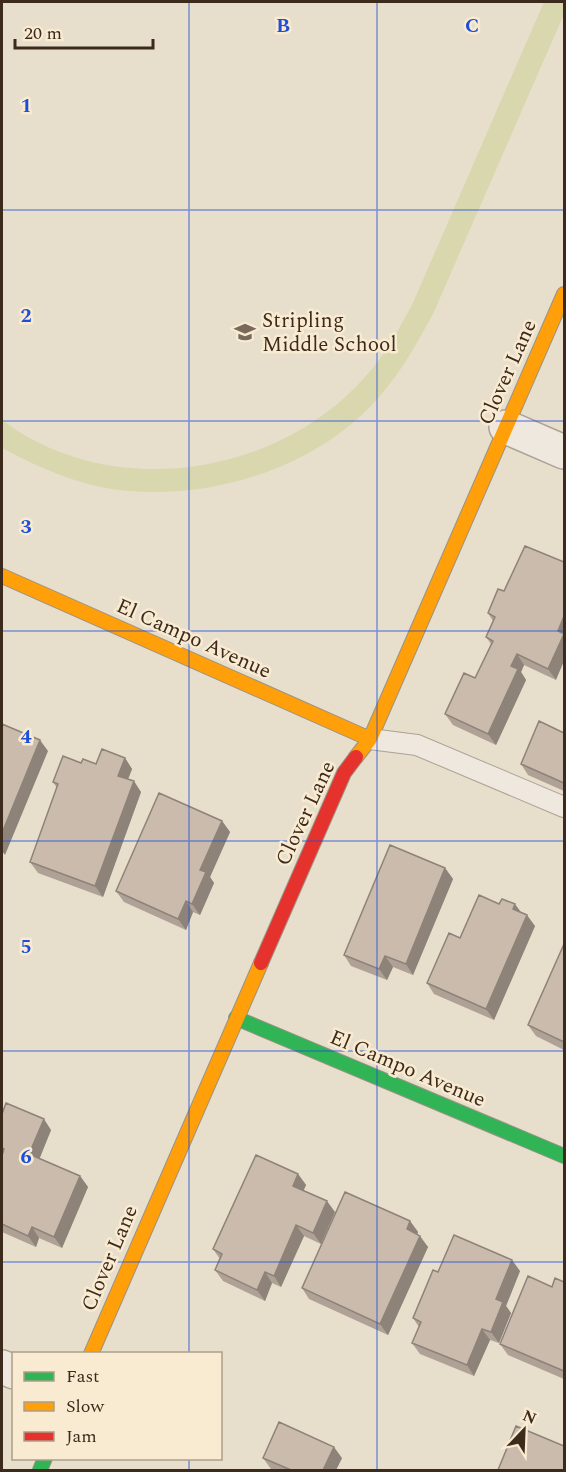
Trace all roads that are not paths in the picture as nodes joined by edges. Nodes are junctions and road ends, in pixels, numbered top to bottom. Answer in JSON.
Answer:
{"nodes":[{"id":1,"x":564,"y":294,"type":"edge"},
{"id":2,"x":506,"y":427,"type":"junction"},
{"id":3,"x":564,"y":452,"type":"edge"},
{"id":4,"x":2,"y":576,"type":"edge"},
{"id":5,"x":370,"y":739,"type":"junction"},
{"id":6,"x":564,"y":807,"type":"edge"},
{"id":7,"x":236,"y":1018,"type":"junction"},
{"id":8,"x":564,"y":1156,"type":"edge"},
{"id":9,"x":91,"y":1352,"type":"edge"}],
"edges":[{"from":1,"to":2,"type":"street","name":"Clover Lane"},
{"from":2,"to":3,"type":"street"},
{"from":2,"to":5,"type":"street","name":"Clover Lane"},
{"from":4,"to":5,"type":"street","name":"El Campo Avenue"},
{"from":5,"to":6,"type":"lane"},
{"from":5,"to":7,"type":"street","name":"Clover Lane"},
{"from":7,"to":8,"type":"street","name":"El Campo Avenue"},
{"from":7,"to":9,"type":"street","name":"Clover Lane"}]}
